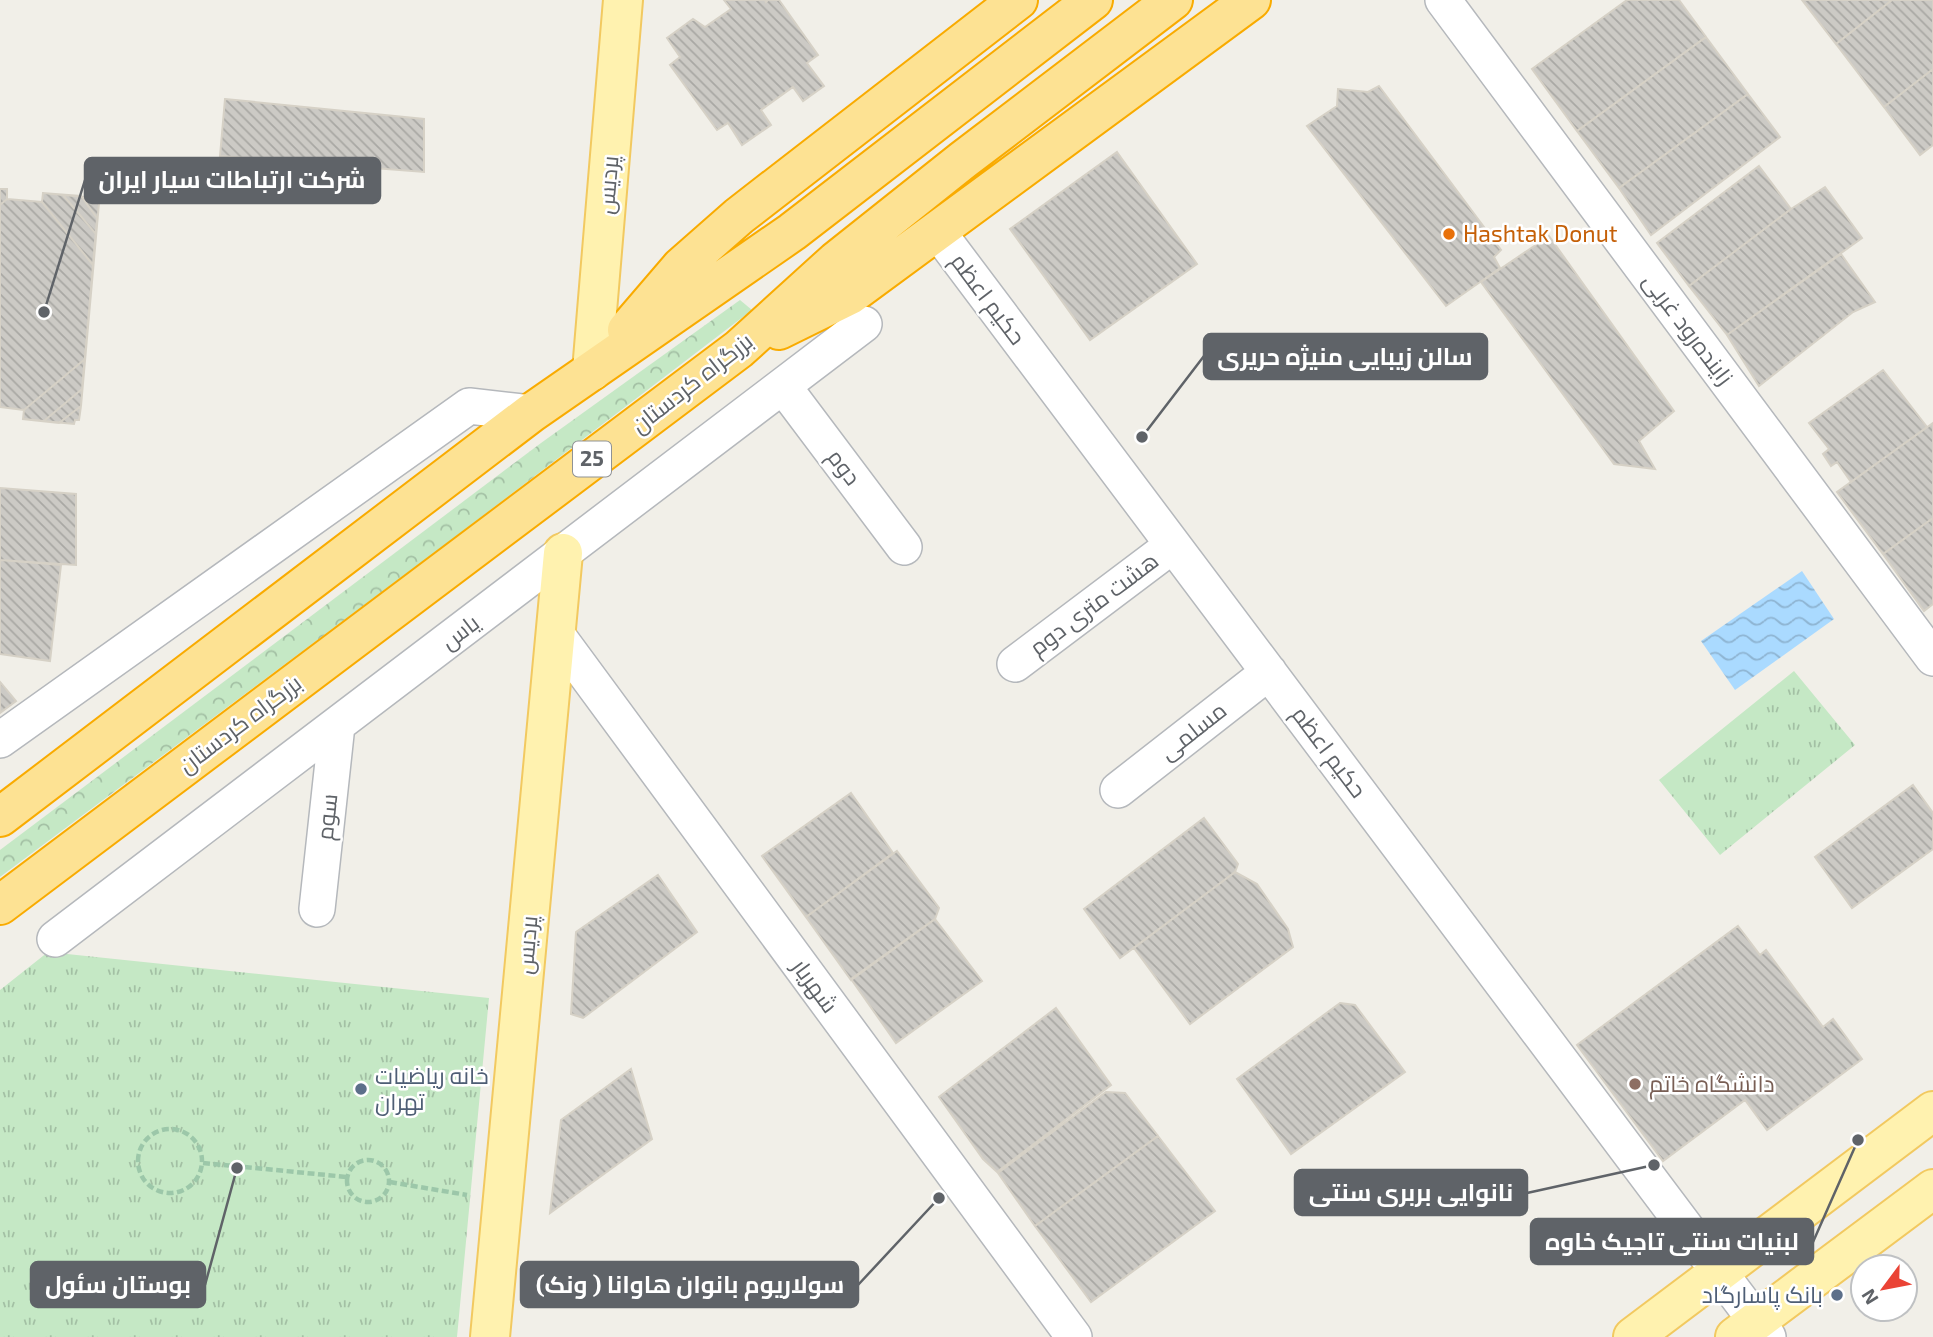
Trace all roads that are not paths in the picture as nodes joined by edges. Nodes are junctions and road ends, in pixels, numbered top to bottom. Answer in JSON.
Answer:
{"nodes":[{"id":1,"x":623,"y":0,"type":"edge"},
{"id":2,"x":1017,"y":0,"type":"edge"},
{"id":3,"x":1093,"y":0,"type":"edge"},
{"id":4,"x":1173,"y":0,"type":"edge"},
{"id":5,"x":1251,"y":0,"type":"edge"},
{"id":6,"x":1443,"y":0,"type":"edge"},
{"id":7,"x":938,"y":232,"type":"junction"},
{"id":8,"x":864,"y":324,"type":"dead end"},
{"id":9,"x":739,"y":349,"type":"junction"},
{"id":10,"x":592,"y":371,"type":"junction"},
{"id":11,"x":783,"y":386,"type":"junction"},
{"id":12,"x":531,"y":413,"type":"junction"},
{"id":13,"x":1173,"y":545,"type":"junction"},
{"id":14,"x":904,"y":547,"type":"dead end"},
{"id":15,"x":563,"y":553,"type":"junction"},
{"id":16,"x":557,"y":635,"type":"junction"},
{"id":17,"x":1933,"y":658,"type":"edge"},
{"id":18,"x":1015,"y":664,"type":"dead end"},
{"id":19,"x":1269,"y":672,"type":"junction"},
{"id":20,"x":337,"y":725,"type":"junction"},
{"id":21,"x":0,"y":740,"type":"edge"},
{"id":22,"x":1118,"y":790,"type":"dead end"},
{"id":23,"x":3,"y":813,"type":"edge"},
{"id":24,"x":0,"y":905,"type":"edge"},
{"id":25,"x":317,"y":909,"type":"dead end"},
{"id":26,"x":55,"y":939,"type":"dead end"},
{"id":27,"x":1933,"y":1111,"type":"edge"},
{"id":28,"x":1933,"y":1189,"type":"edge"},
{"id":29,"x":1719,"y":1272,"type":"junction"},
{"id":30,"x":1753,"y":1332,"type":"edge"},
{"id":31,"x":490,"y":1337,"type":"edge"},
{"id":32,"x":1074,"y":1337,"type":"edge"},
{"id":33,"x":1633,"y":1337,"type":"edge"}],
"edges":[{"from":1,"to":10,"type":"main road","name":"پردیس"},
{"from":2,"to":10,"type":"highway"},
{"from":3,"to":10,"type":"highway"},
{"from":4,"to":9,"type":"highway","name":"بزرگراه کردستان","number":"25"},
{"from":5,"to":7,"type":"highway"},
{"from":6,"to":17,"type":"street","name":"زاینده‌رود غربی"},
{"from":7,"to":9,"type":"highway"},
{"from":7,"to":13,"type":"street","name":"حکیم اعظم"},
{"from":8,"to":11,"type":"street","name":"یاس"},
{"from":9,"to":24,"type":"highway","name":"بزرگراه کردستان","number":"25"},
{"from":10,"to":12,"type":"highway"},
{"from":11,"to":14,"type":"street","name":"دوم"},
{"from":11,"to":15,"type":"street","name":"یاس"},
{"from":12,"to":21,"type":"street"},
{"from":12,"to":23,"type":"highway"},
{"from":13,"to":18,"type":"street","name":"هشت متری دوم"},
{"from":13,"to":19,"type":"street","name":"حکیم اعظم"},
{"from":15,"to":16,"type":"main road","name":"پردیس"},
{"from":15,"to":20,"type":"street","name":"یاس"},
{"from":16,"to":31,"type":"main road","name":"پردیس"},
{"from":16,"to":32,"type":"street","name":"شهریار"},
{"from":19,"to":22,"type":"street","name":"مسلمی"},
{"from":19,"to":29,"type":"street","name":"حکیم اعظم"},
{"from":20,"to":25,"type":"street","name":"سوم"},
{"from":20,"to":26,"type":"street","name":"یاس"},
{"from":27,"to":29,"type":"main road"},
{"from":28,"to":30,"type":"main road"},
{"from":29,"to":30,"type":"street","name":"حکیم اعظم"},
{"from":29,"to":33,"type":"main road"}]}
